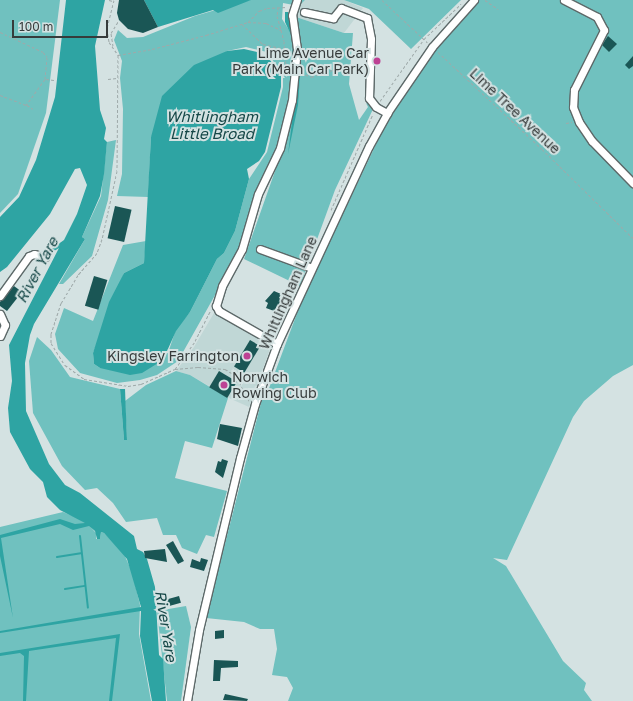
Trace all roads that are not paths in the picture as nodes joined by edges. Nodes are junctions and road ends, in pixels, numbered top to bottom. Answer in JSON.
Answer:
{"nodes":[{"id":1,"x":474,"y":0,"type":"edge"},
{"id":2,"x":564,"y":0,"type":"edge"},
{"id":3,"x":296,"y":4,"type":"edge"},
{"id":4,"x":304,"y":12,"type":"dead end"},
{"id":5,"x":387,"y":113,"type":"junction"},
{"id":6,"x":633,"y":183,"type":"edge"},
{"id":7,"x":260,"y":250,"type":"dead end"},
{"id":8,"x":46,"y":257,"type":"dead end"},
{"id":9,"x":312,"y":268,"type":"junction"},
{"id":10,"x":0,"y":296,"type":"edge"},
{"id":11,"x":0,"y":314,"type":"edge"},
{"id":12,"x":0,"y":336,"type":"edge"},
{"id":13,"x":277,"y":344,"type":"junction"},
{"id":14,"x":187,"y":701,"type":"edge"}],
"edges":[{"from":1,"to":5,"type":"street","name":"Whitlingham Lane"},
{"from":2,"to":6,"type":"street"},
{"from":3,"to":13,"type":"street"},
{"from":4,"to":5,"type":"street"},
{"from":5,"to":9,"type":"street","name":"Whitlingham Lane"},
{"from":7,"to":9,"type":"street"},
{"from":8,"to":10,"type":"street"},
{"from":9,"to":13,"type":"street","name":"Whitlingham Lane"},
{"from":11,"to":12,"type":"street"},
{"from":13,"to":14,"type":"street","name":"Whitlingham Lane"}]}
